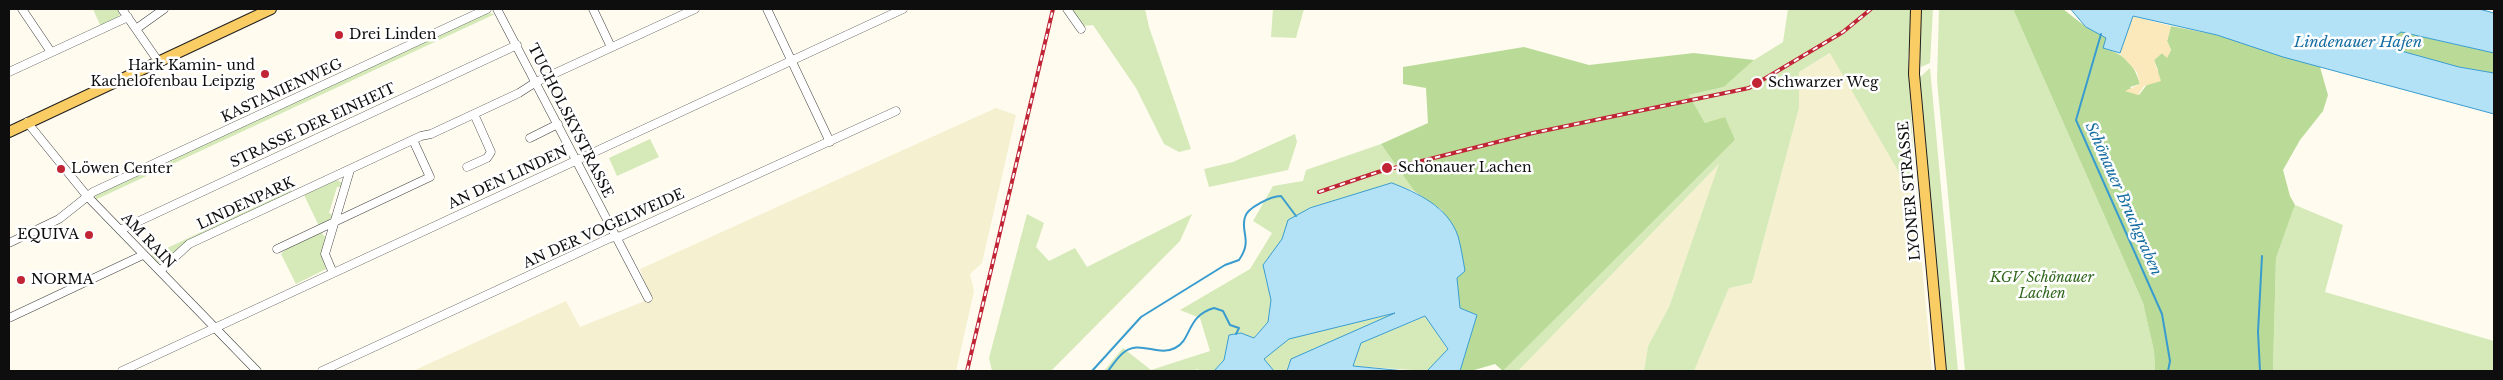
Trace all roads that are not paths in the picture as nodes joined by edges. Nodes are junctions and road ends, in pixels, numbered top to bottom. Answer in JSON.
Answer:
{"nodes":[{"id":1,"x":22,"y":9,"type":"edge"},
{"id":2,"x":122,"y":9,"type":"edge"},
{"id":3,"x":164,"y":9,"type":"edge"},
{"id":4,"x":272,"y":9,"type":"edge"},
{"id":5,"x":487,"y":9,"type":"edge"},
{"id":6,"x":497,"y":9,"type":"edge"},
{"id":7,"x":593,"y":9,"type":"edge"},
{"id":8,"x":695,"y":9,"type":"edge"},
{"id":9,"x":767,"y":9,"type":"edge"},
{"id":10,"x":903,"y":9,"type":"edge"},
{"id":11,"x":1067,"y":9,"type":"edge"},
{"id":12,"x":1916,"y":9,"type":"edge"},
{"id":13,"x":680,"y":12,"type":"edge"},
{"id":14,"x":128,"y":17,"type":"junction"},
{"id":15,"x":136,"y":29,"type":"junction"},
{"id":16,"x":1081,"y":29,"type":"dead end"},
{"id":17,"x":517,"y":45,"type":"junction"},
{"id":18,"x":611,"y":48,"type":"junction"},
{"id":19,"x":51,"y":52,"type":"junction"},
{"id":20,"x":158,"y":61,"type":"junction"},
{"id":21,"x":791,"y":61,"type":"junction"},
{"id":22,"x":9,"y":72,"type":"edge"},
{"id":23,"x":536,"y":82,"type":"junction"},
{"id":24,"x":896,"y":111,"type":"dead end"},
{"id":25,"x":474,"y":114,"type":"junction"},
{"id":26,"x":27,"y":122,"type":"junction"},
{"id":27,"x":558,"y":124,"type":"junction"},
{"id":28,"x":9,"y":132,"type":"edge"},
{"id":29,"x":530,"y":138,"type":"dead end"},
{"id":30,"x":413,"y":140,"type":"junction"},
{"id":31,"x":830,"y":142,"type":"junction"},
{"id":32,"x":577,"y":160,"type":"junction"},
{"id":33,"x":466,"y":168,"type":"dead end"},
{"id":34,"x":350,"y":170,"type":"junction"},
{"id":35,"x":86,"y":196,"type":"junction"},
{"id":36,"x":335,"y":222,"type":"junction"},
{"id":37,"x":120,"y":230,"type":"junction"},
{"id":38,"x":616,"y":237,"type":"junction"},
{"id":39,"x":9,"y":243,"type":"edge"},
{"id":40,"x":278,"y":249,"type":"dead end"},
{"id":41,"x":143,"y":255,"type":"junction"},
{"id":42,"x":160,"y":271,"type":"junction"},
{"id":43,"x":334,"y":273,"type":"junction"},
{"id":44,"x":648,"y":298,"type":"dead end"},
{"id":45,"x":9,"y":318,"type":"edge"},
{"id":46,"x":215,"y":328,"type":"junction"},
{"id":47,"x":122,"y":371,"type":"edge"},
{"id":48,"x":257,"y":371,"type":"edge"},
{"id":49,"x":322,"y":371,"type":"edge"},
{"id":50,"x":1941,"y":371,"type":"edge"}],
"edges":[{"from":1,"to":19,"type":"street"},
{"from":2,"to":14,"type":"street"},
{"from":3,"to":15,"type":"street"},
{"from":4,"to":20,"type":"main road"},
{"from":5,"to":35,"type":"street","name":"KASTANIENWEG"},
{"from":6,"to":17,"type":"street","name":"TUCHOLSKYSTRASSE"},
{"from":7,"to":18,"type":"street"},
{"from":8,"to":13,"type":"street","name":"LINDENPARK"},
{"from":9,"to":21,"type":"street"},
{"from":10,"to":21,"type":"street","name":"AN DEN LINDEN"},
{"from":11,"to":16,"type":"street"},
{"from":12,"to":50,"type":"main road","name":"LYONER STRASSE"},
{"from":13,"to":18,"type":"street","name":"LINDENPARK"},
{"from":14,"to":15,"type":"street"},
{"from":14,"to":19,"type":"street"},
{"from":15,"to":20,"type":"street"},
{"from":17,"to":23,"type":"street","name":"TUCHOLSKYSTRASSE"},
{"from":17,"to":37,"type":"street","name":"STRASSE DER EINHEIT"},
{"from":18,"to":23,"type":"street","name":"LINDENPARK"},
{"from":19,"to":22,"type":"street"},
{"from":20,"to":26,"type":"main road"},
{"from":21,"to":31,"type":"street"},
{"from":21,"to":32,"type":"street","name":"AN DEN LINDEN"},
{"from":23,"to":25,"type":"street","name":"LINDENPARK"},
{"from":23,"to":27,"type":"street","name":"TUCHOLSKYSTRASSE"},
{"from":24,"to":31,"type":"street","name":"AN DER VOGELWEIDE"},
{"from":25,"to":30,"type":"street","name":"LINDENPARK"},
{"from":25,"to":33,"type":"street"},
{"from":26,"to":28,"type":"main road"},
{"from":26,"to":35,"type":"street","name":"AM RAIN"},
{"from":27,"to":29,"type":"street"},
{"from":27,"to":32,"type":"street","name":"TUCHOLSKYSTRASSE"},
{"from":30,"to":34,"type":"street","name":"LINDENPARK"},
{"from":30,"to":36,"type":"street"},
{"from":31,"to":38,"type":"street","name":"AN DER VOGELWEIDE"},
{"from":32,"to":38,"type":"street","name":"TUCHOLSKYSTRASSE"},
{"from":32,"to":43,"type":"street","name":"AN DEN LINDEN"},
{"from":34,"to":36,"type":"street"},
{"from":34,"to":42,"type":"street","name":"LINDENPARK"},
{"from":35,"to":37,"type":"street","name":"AM RAIN"},
{"from":35,"to":39,"type":"street","name":"KASTANIENWEG"},
{"from":36,"to":40,"type":"street"},
{"from":36,"to":43,"type":"street"},
{"from":37,"to":41,"type":"street","name":"AM RAIN"},
{"from":38,"to":44,"type":"street","name":"TUCHOLSKYSTRASSE"},
{"from":38,"to":49,"type":"street","name":"AN DER VOGELWEIDE"},
{"from":41,"to":42,"type":"street","name":"AM RAIN"},
{"from":41,"to":45,"type":"street"},
{"from":42,"to":46,"type":"street","name":"AM RAIN"},
{"from":43,"to":46,"type":"street","name":"AN DEN LINDEN"},
{"from":46,"to":47,"type":"street","name":"AN DEN LINDEN"},
{"from":46,"to":48,"type":"street","name":"AM RAIN"}]}
